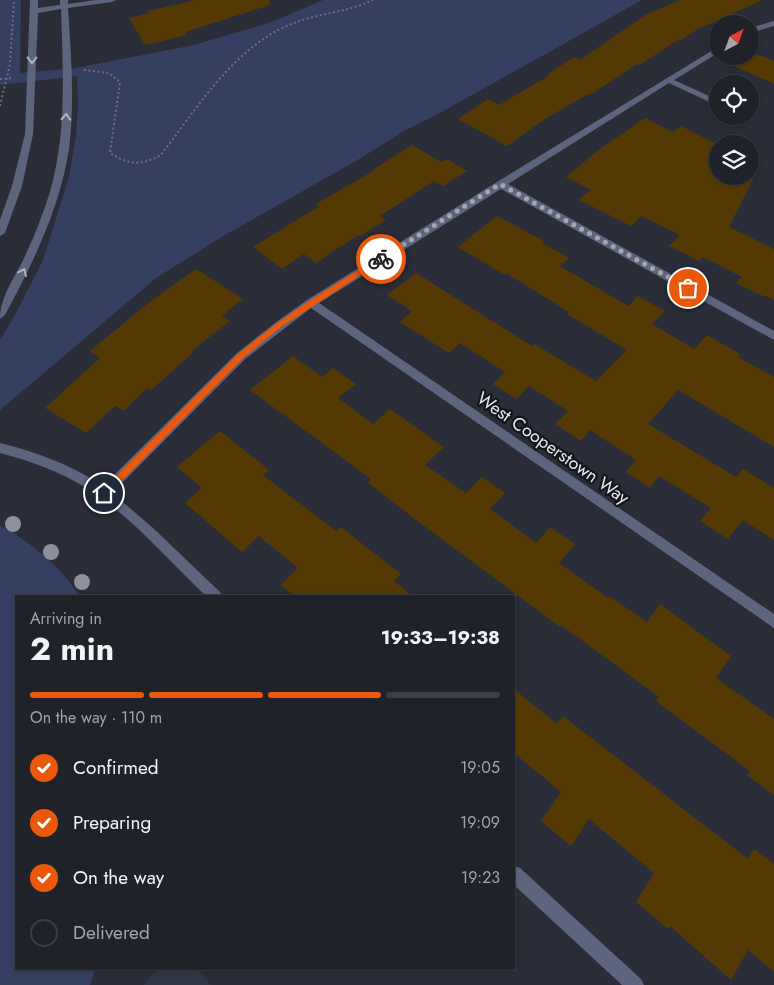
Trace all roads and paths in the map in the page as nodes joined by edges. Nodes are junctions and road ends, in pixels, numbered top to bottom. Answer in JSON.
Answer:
{"nodes":[{"id":1,"x":14,"y":0,"type":"edge"},
{"id":2,"x":34,"y":0,"type":"edge"},
{"id":3,"x":112,"y":0,"type":"edge"},
{"id":4,"x":373,"y":0,"type":"edge"},
{"id":5,"x":64,"y":4,"type":"edge"},
{"id":6,"x":33,"y":11,"type":"junction"},
{"id":7,"x":774,"y":23,"type":"edge"},
{"id":8,"x":759,"y":28,"type":"edge"},
{"id":9,"x":709,"y":55,"type":"edge"},
{"id":10,"x":80,"y":70,"type":"dead end"},
{"id":11,"x":21,"y":77,"type":"dead end"},
{"id":12,"x":0,"y":79,"type":"edge"},
{"id":13,"x":5,"y":79,"type":"junction"},
{"id":14,"x":668,"y":80,"type":"junction"},
{"id":15,"x":709,"y":100,"type":"edge"},
{"id":16,"x":0,"y":106,"type":"edge"},
{"id":17,"x":500,"y":184,"type":"junction"},
{"id":18,"x":0,"y":233,"type":"edge"},
{"id":19,"x":312,"y":303,"type":"junction"},
{"id":20,"x":0,"y":315,"type":"edge"},
{"id":21,"x":774,"y":336,"type":"edge"},
{"id":22,"x":0,"y":448,"type":"edge"},
{"id":23,"x":104,"y":493,"type":"junction"},
{"id":24,"x":214,"y":595,"type":"edge"},
{"id":25,"x":774,"y":622,"type":"edge"},
{"id":26,"x":515,"y":875,"type":"edge"},
{"id":27,"x":635,"y":985,"type":"edge"}],
"edges":[{"from":1,"to":13,"type":"path"},
{"from":2,"to":6,"type":"street"},
{"from":3,"to":5,"type":"street"},
{"from":4,"to":10,"type":"path"},
{"from":5,"to":6,"type":"street"},
{"from":20,"to":5,"type":"street","one_way":true},
{"from":6,"to":18,"type":"street","one_way":true},
{"from":7,"to":8,"type":"street"},
{"from":9,"to":14,"type":"street"},
{"from":11,"to":13,"type":"path"},
{"from":12,"to":13,"type":"path"},
{"from":13,"to":16,"type":"path"},
{"from":14,"to":15,"type":"street"},
{"from":14,"to":17,"type":"street"},
{"from":17,"to":19,"type":"street"},
{"from":17,"to":21,"type":"street"},
{"from":19,"to":23,"type":"street"},
{"from":19,"to":25,"type":"street","name":"West Cooperstown Way"},
{"from":22,"to":23,"type":"street"},
{"from":23,"to":24,"type":"street"},
{"from":26,"to":27,"type":"street"}]}
